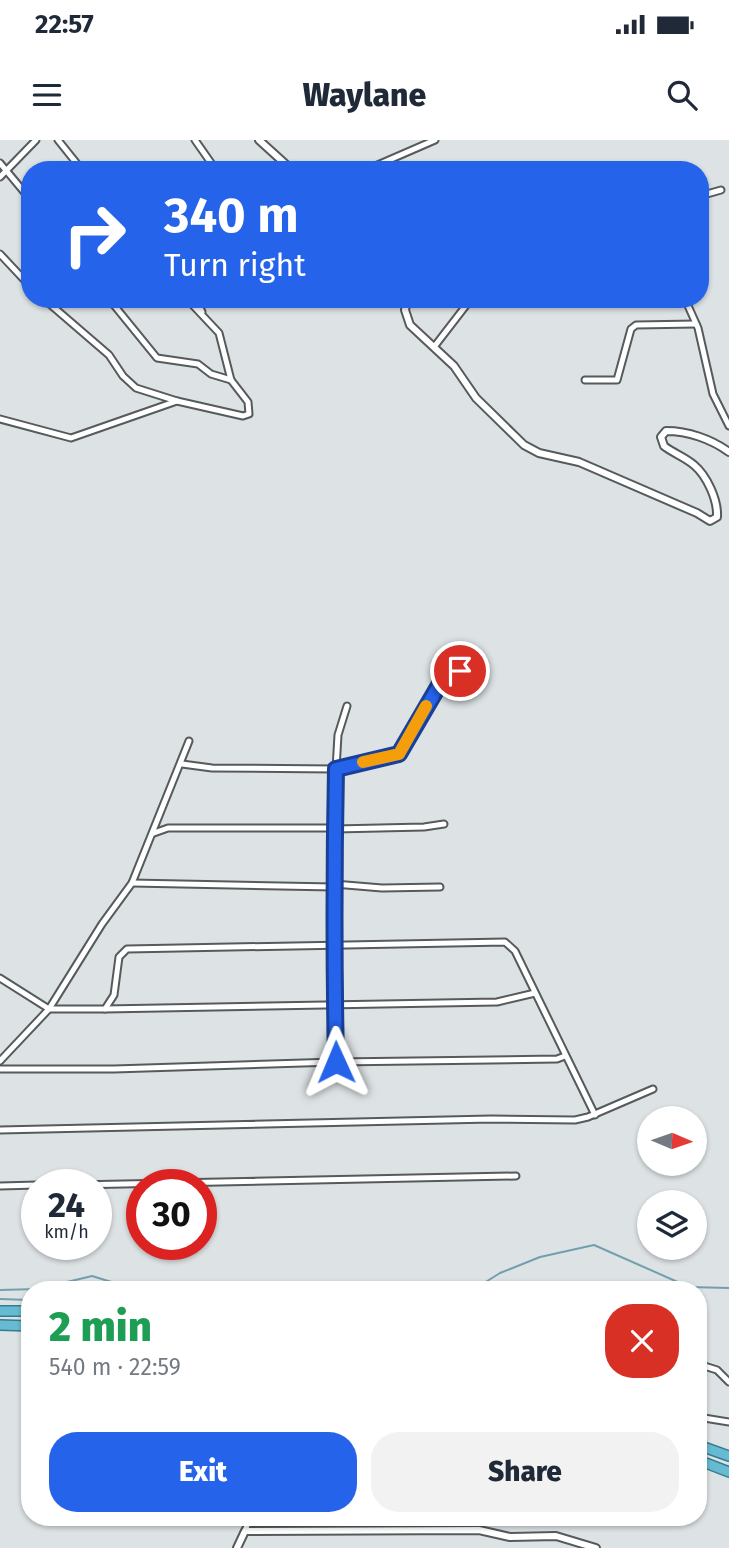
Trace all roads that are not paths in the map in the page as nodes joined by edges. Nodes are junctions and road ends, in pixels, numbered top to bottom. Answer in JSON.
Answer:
{"nodes":[{"id":1,"x":36,"y":140,"type":"edge"},
{"id":2,"x":58,"y":140,"type":"edge"},
{"id":3,"x":195,"y":140,"type":"edge"},
{"id":4,"x":259,"y":140,"type":"edge"},
{"id":5,"x":431,"y":141,"type":"edge"},
{"id":6,"x":75,"y":161,"type":"edge"},
{"id":7,"x":210,"y":161,"type":"edge"},
{"id":8,"x":282,"y":161,"type":"edge"},
{"id":9,"x":386,"y":161,"type":"edge"},
{"id":10,"x":0,"y":163,"type":"edge"},
{"id":11,"x":7,"y":172,"type":"junction"},
{"id":12,"x":0,"y":177,"type":"edge"},
{"id":13,"x":21,"y":188,"type":"edge"},
{"id":14,"x":721,"y":190,"type":"dead end"},
{"id":15,"x":709,"y":193,"type":"edge"},
{"id":16,"x":0,"y":254,"type":"edge"},
{"id":17,"x":21,"y":276,"type":"edge"},
{"id":18,"x":54,"y":308,"type":"edge"},
{"id":19,"x":117,"y":308,"type":"edge"},
{"id":20,"x":196,"y":308,"type":"edge"},
{"id":21,"x":200,"y":308,"type":"edge"},
{"id":22,"x":405,"y":308,"type":"edge"},
{"id":23,"x":464,"y":308,"type":"edge"},
{"id":24,"x":689,"y":308,"type":"edge"},
{"id":25,"x":205,"y":318,"type":"junction"},
{"id":26,"x":696,"y":324,"type":"junction"},
{"id":27,"x":434,"y":347,"type":"junction"},
{"id":28,"x":232,"y":380,"type":"junction"},
{"id":29,"x":585,"y":380,"type":"dead end"},
{"id":30,"x":177,"y":401,"type":"junction"},
{"id":31,"x":0,"y":419,"type":"edge"},
{"id":32,"x":729,"y":426,"type":"edge"},
{"id":33,"x":729,"y":452,"type":"edge"},
{"id":34,"x":479,"y":660,"type":"dead end"},
{"id":35,"x":347,"y":706,"type":"dead end"},
{"id":36,"x":189,"y":741,"type":"dead end"},
{"id":37,"x":182,"y":764,"type":"junction"},
{"id":38,"x":336,"y":769,"type":"junction"},
{"id":39,"x":444,"y":824,"type":"dead end"},
{"id":40,"x":335,"y":829,"type":"junction"},
{"id":41,"x":152,"y":834,"type":"junction"},
{"id":42,"x":132,"y":883,"type":"junction"},
{"id":43,"x":334,"y":885,"type":"junction"},
{"id":44,"x":440,"y":887,"type":"dead end"},
{"id":45,"x":337,"y":946,"type":"junction"},
{"id":46,"x":0,"y":978,"type":"edge"},
{"id":47,"x":535,"y":993,"type":"junction"},
{"id":48,"x":335,"y":1005,"type":"junction"},
{"id":49,"x":50,"y":1009,"type":"junction"},
{"id":50,"x":105,"y":1009,"type":"junction"},
{"id":51,"x":565,"y":1056,"type":"junction"},
{"id":52,"x":0,"y":1061,"type":"edge"},
{"id":53,"x":336,"y":1062,"type":"junction"},
{"id":54,"x":0,"y":1069,"type":"edge"},
{"id":55,"x":653,"y":1089,"type":"dead end"},
{"id":56,"x":595,"y":1115,"type":"junction"},
{"id":57,"x":0,"y":1130,"type":"edge"},
{"id":58,"x":516,"y":1176,"type":"dead end"},
{"id":59,"x":112,"y":1184,"type":"edge"},
{"id":60,"x":21,"y":1185,"type":"edge"},
{"id":61,"x":0,"y":1186,"type":"edge"},
{"id":62,"x":0,"y":1311,"type":"edge"},
{"id":63,"x":21,"y":1311,"type":"edge"},
{"id":64,"x":0,"y":1325,"type":"edge"},
{"id":65,"x":21,"y":1325,"type":"edge"},
{"id":66,"x":707,"y":1367,"type":"edge"},
{"id":67,"x":729,"y":1382,"type":"edge"},
{"id":68,"x":707,"y":1418,"type":"edge"},
{"id":69,"x":729,"y":1422,"type":"edge"},
{"id":70,"x":707,"y":1448,"type":"edge"},
{"id":71,"x":729,"y":1456,"type":"edge"},
{"id":72,"x":707,"y":1463,"type":"edge"},
{"id":73,"x":729,"y":1472,"type":"edge"},
{"id":74,"x":247,"y":1526,"type":"edge"},
{"id":75,"x":246,"y":1531,"type":"junction"},
{"id":76,"x":237,"y":1548,"type":"edge"},
{"id":77,"x":596,"y":1548,"type":"edge"}],
"edges":[{"from":1,"to":11,"type":"street"},
{"from":2,"to":6,"type":"street"},
{"from":3,"to":7,"type":"street"},
{"from":4,"to":8,"type":"street"},
{"from":5,"to":9,"type":"street"},
{"from":10,"to":11,"type":"street"},
{"from":11,"to":12,"type":"street"},
{"from":11,"to":13,"type":"street"},
{"from":14,"to":15,"type":"street"},
{"from":16,"to":17,"type":"street"},
{"from":18,"to":30,"type":"street"},
{"from":19,"to":28,"type":"street"},
{"from":20,"to":25,"type":"street"},
{"from":21,"to":25,"type":"street"},
{"from":22,"to":27,"type":"street"},
{"from":23,"to":27,"type":"street"},
{"from":24,"to":26,"type":"street"},
{"from":25,"to":28,"type":"street"},
{"from":26,"to":29,"type":"street"},
{"from":26,"to":32,"type":"street"},
{"from":27,"to":33,"type":"street"},
{"from":28,"to":30,"type":"street"},
{"from":30,"to":31,"type":"street"},
{"from":34,"to":38,"type":"street"},
{"from":35,"to":38,"type":"street"},
{"from":36,"to":37,"type":"street"},
{"from":37,"to":38,"type":"street"},
{"from":37,"to":41,"type":"street"},
{"from":38,"to":40,"type":"street"},
{"from":39,"to":40,"type":"street"},
{"from":40,"to":41,"type":"street"},
{"from":40,"to":43,"type":"street"},
{"from":41,"to":42,"type":"street"},
{"from":42,"to":43,"type":"street"},
{"from":42,"to":49,"type":"street"},
{"from":43,"to":44,"type":"street"},
{"from":43,"to":45,"type":"street"},
{"from":45,"to":47,"type":"street"},
{"from":45,"to":48,"type":"street"},
{"from":45,"to":50,"type":"street"},
{"from":46,"to":49,"type":"street"},
{"from":47,"to":48,"type":"street"},
{"from":47,"to":51,"type":"street"},
{"from":48,"to":50,"type":"street"},
{"from":48,"to":53,"type":"street"},
{"from":49,"to":50,"type":"street"},
{"from":49,"to":52,"type":"street"},
{"from":51,"to":53,"type":"street"},
{"from":51,"to":56,"type":"street"},
{"from":53,"to":54,"type":"street"},
{"from":55,"to":56,"type":"street"},
{"from":56,"to":57,"type":"street"},
{"from":58,"to":59,"type":"street"},
{"from":60,"to":61,"type":"street"},
{"from":62,"to":63,"type":"highway"},
{"from":64,"to":65,"type":"highway"},
{"from":66,"to":67,"type":"street"},
{"from":68,"to":69,"type":"street"},
{"from":70,"to":71,"type":"highway"},
{"from":72,"to":73,"type":"highway"},
{"from":74,"to":75,"type":"street"},
{"from":75,"to":76,"type":"street"},
{"from":75,"to":77,"type":"street"}]}
